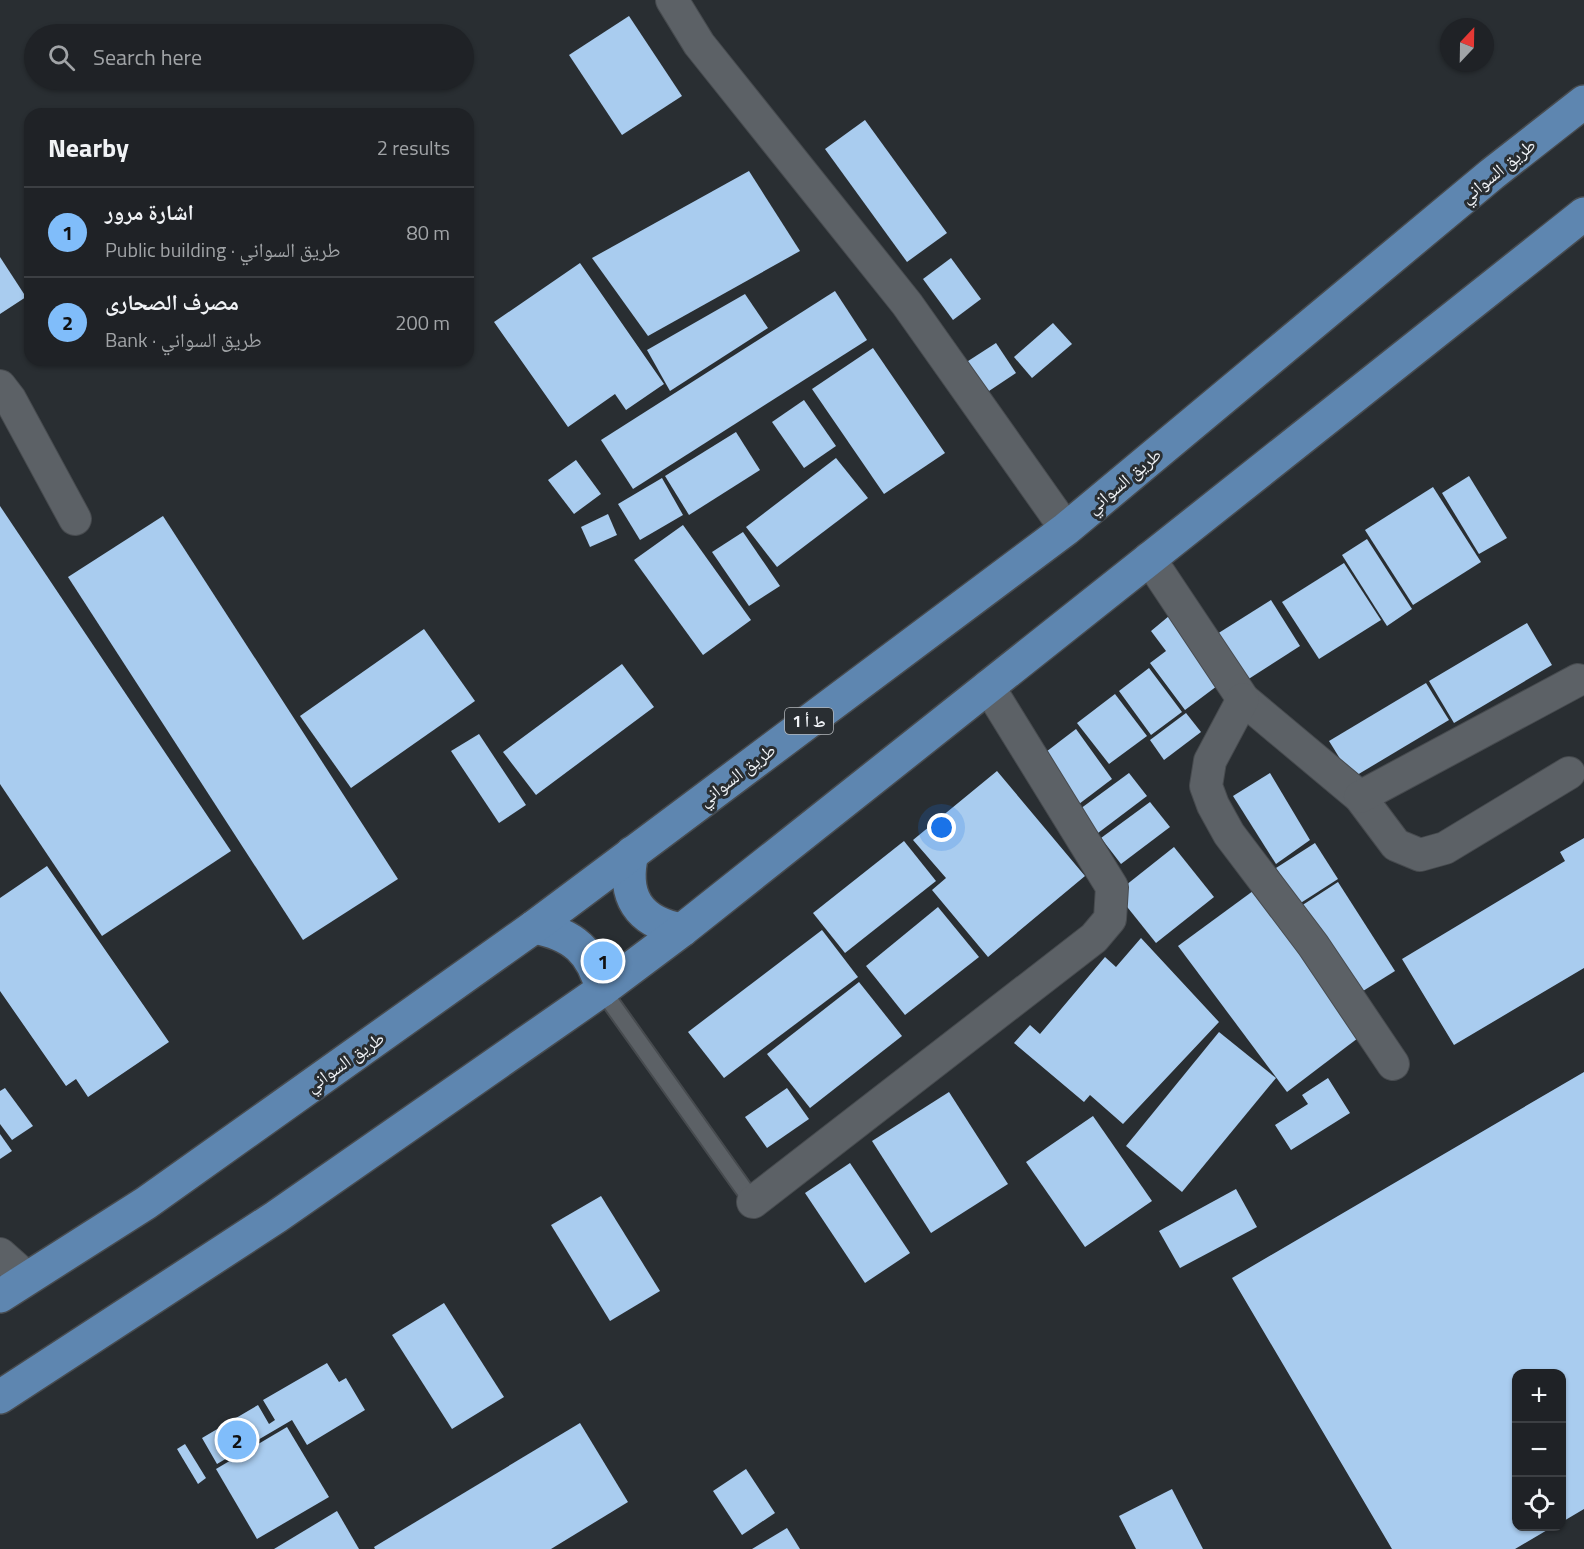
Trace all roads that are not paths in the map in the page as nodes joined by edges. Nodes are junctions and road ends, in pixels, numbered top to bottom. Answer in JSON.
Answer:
{"nodes":[{"id":1,"x":672,"y":0,"type":"edge"},
{"id":2,"x":1584,"y":102,"type":"edge"},
{"id":3,"x":1584,"y":214,"type":"edge"},
{"id":4,"x":0,"y":386,"type":"edge"},
{"id":5,"x":75,"y":519,"type":"dead end"},
{"id":6,"x":1066,"y":529,"type":"junction"},
{"id":7,"x":1149,"y":558,"type":"junction"},
{"id":8,"x":1578,"y":680,"type":"dead end"},
{"id":9,"x":988,"y":686,"type":"junction"},
{"id":10,"x":1243,"y":699,"type":"junction"},
{"id":11,"x":1569,"y":773,"type":"dead end"},
{"id":12,"x":1360,"y":797,"type":"junction"},
{"id":13,"x":632,"y":853,"type":"junction"},
{"id":14,"x":534,"y":927,"type":"junction"},
{"id":15,"x":682,"y":930,"type":"junction"},
{"id":16,"x":602,"y":990,"type":"junction"},
{"id":17,"x":1393,"y":1064,"type":"dead end"},
{"id":18,"x":753,"y":1202,"type":"joint"},
{"id":19,"x":0,"y":1254,"type":"edge"},
{"id":20,"x":27,"y":1278,"type":"junction"},
{"id":21,"x":0,"y":1296,"type":"edge"},
{"id":22,"x":0,"y":1397,"type":"edge"}],
"edges":[{"from":1,"to":6,"type":"street"},
{"from":2,"to":6,"type":"highway","name":"طريق السواني","number":"ط أ 1"},
{"from":3,"to":7,"type":"highway"},
{"from":4,"to":5,"type":"street"},
{"from":6,"to":13,"type":"highway","name":"طريق السواني","number":"ط أ 1"},
{"from":7,"to":9,"type":"highway"},
{"from":7,"to":10,"type":"street"},
{"from":8,"to":12,"type":"street"},
{"from":9,"to":15,"type":"highway"},
{"from":9,"to":18,"type":"street"},
{"from":10,"to":12,"type":"street"},
{"from":10,"to":17,"type":"street"},
{"from":11,"to":12,"type":"street"},
{"from":13,"to":14,"type":"highway","name":"طريق السواني","number":"ط أ 1"},
{"from":13,"to":15,"type":"highway"},
{"from":14,"to":16,"type":"highway"},
{"from":14,"to":20,"type":"highway","name":"طريق السواني","number":"ط أ 1"},
{"from":15,"to":16,"type":"highway"},
{"from":16,"to":18,"type":"lane"},
{"from":16,"to":22,"type":"highway"},
{"from":19,"to":20,"type":"street"},
{"from":20,"to":21,"type":"highway","name":"طريق السواني","number":"ط أ 1"}]}
